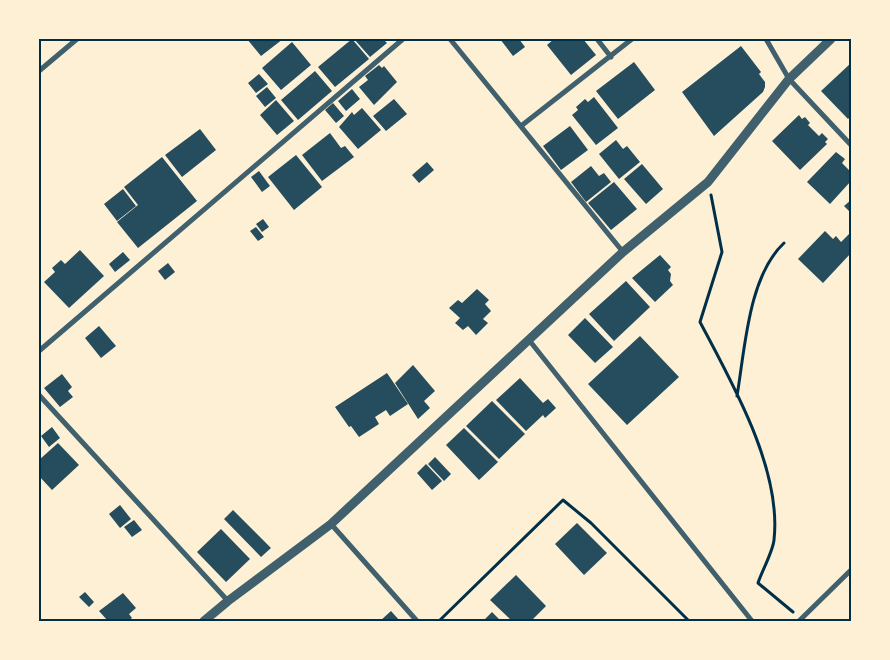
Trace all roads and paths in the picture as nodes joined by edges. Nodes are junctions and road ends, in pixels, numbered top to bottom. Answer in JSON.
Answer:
{"nodes":[{"id":1,"x":77,"y":39,"type":"edge"},
{"id":2,"x":403,"y":39,"type":"edge"},
{"id":3,"x":450,"y":39,"type":"edge"},
{"id":4,"x":597,"y":39,"type":"edge"},
{"id":5,"x":632,"y":39,"type":"edge"},
{"id":6,"x":766,"y":39,"type":"edge"},
{"id":7,"x":831,"y":39,"type":"edge"},
{"id":8,"x":611,"y":57,"type":"junction"},
{"id":9,"x":39,"y":71,"type":"edge"},
{"id":10,"x":789,"y":79,"type":"junction"},
{"id":11,"x":521,"y":126,"type":"junction"},
{"id":12,"x":851,"y":145,"type":"edge"},
{"id":13,"x":708,"y":182,"type":"junction"},
{"id":14,"x":784,"y":243,"type":"dead end"},
{"id":15,"x":624,"y":252,"type":"junction"},
{"id":16,"x":529,"y":340,"type":"junction"},
{"id":17,"x":39,"y":351,"type":"edge"},
{"id":18,"x":39,"y":395,"type":"edge"},
{"id":19,"x":737,"y":396,"type":"junction"},
{"id":20,"x":330,"y":524,"type":"junction"},
{"id":21,"x":851,"y":570,"type":"edge"},
{"id":22,"x":228,"y":601,"type":"junction"},
{"id":23,"x":800,"y":620,"type":"edge"},
{"id":24,"x":204,"y":621,"type":"edge"},
{"id":25,"x":417,"y":621,"type":"edge"},
{"id":26,"x":439,"y":621,"type":"edge"},
{"id":27,"x":689,"y":621,"type":"edge"},
{"id":28,"x":752,"y":621,"type":"edge"}],
"edges":[{"from":1,"to":9,"type":"street"},
{"from":2,"to":17,"type":"street"},
{"from":3,"to":11,"type":"street"},
{"from":4,"to":8,"type":"street"},
{"from":5,"to":8,"type":"street"},
{"from":6,"to":10,"type":"street"},
{"from":7,"to":10,"type":"street"},
{"from":8,"to":11,"type":"street"},
{"from":10,"to":12,"type":"street"},
{"from":10,"to":13,"type":"street"},
{"from":11,"to":15,"type":"street"},
{"from":13,"to":15,"type":"street"},
{"from":13,"to":19,"type":"path"},
{"from":14,"to":19,"type":"path"},
{"from":15,"to":16,"type":"street"},
{"from":16,"to":20,"type":"street"},
{"from":16,"to":28,"type":"street"},
{"from":18,"to":22,"type":"street"},
{"from":19,"to":23,"type":"path"},
{"from":20,"to":22,"type":"street"},
{"from":20,"to":25,"type":"street"},
{"from":21,"to":23,"type":"street"},
{"from":22,"to":24,"type":"street"},
{"from":26,"to":27,"type":"path"}]}
